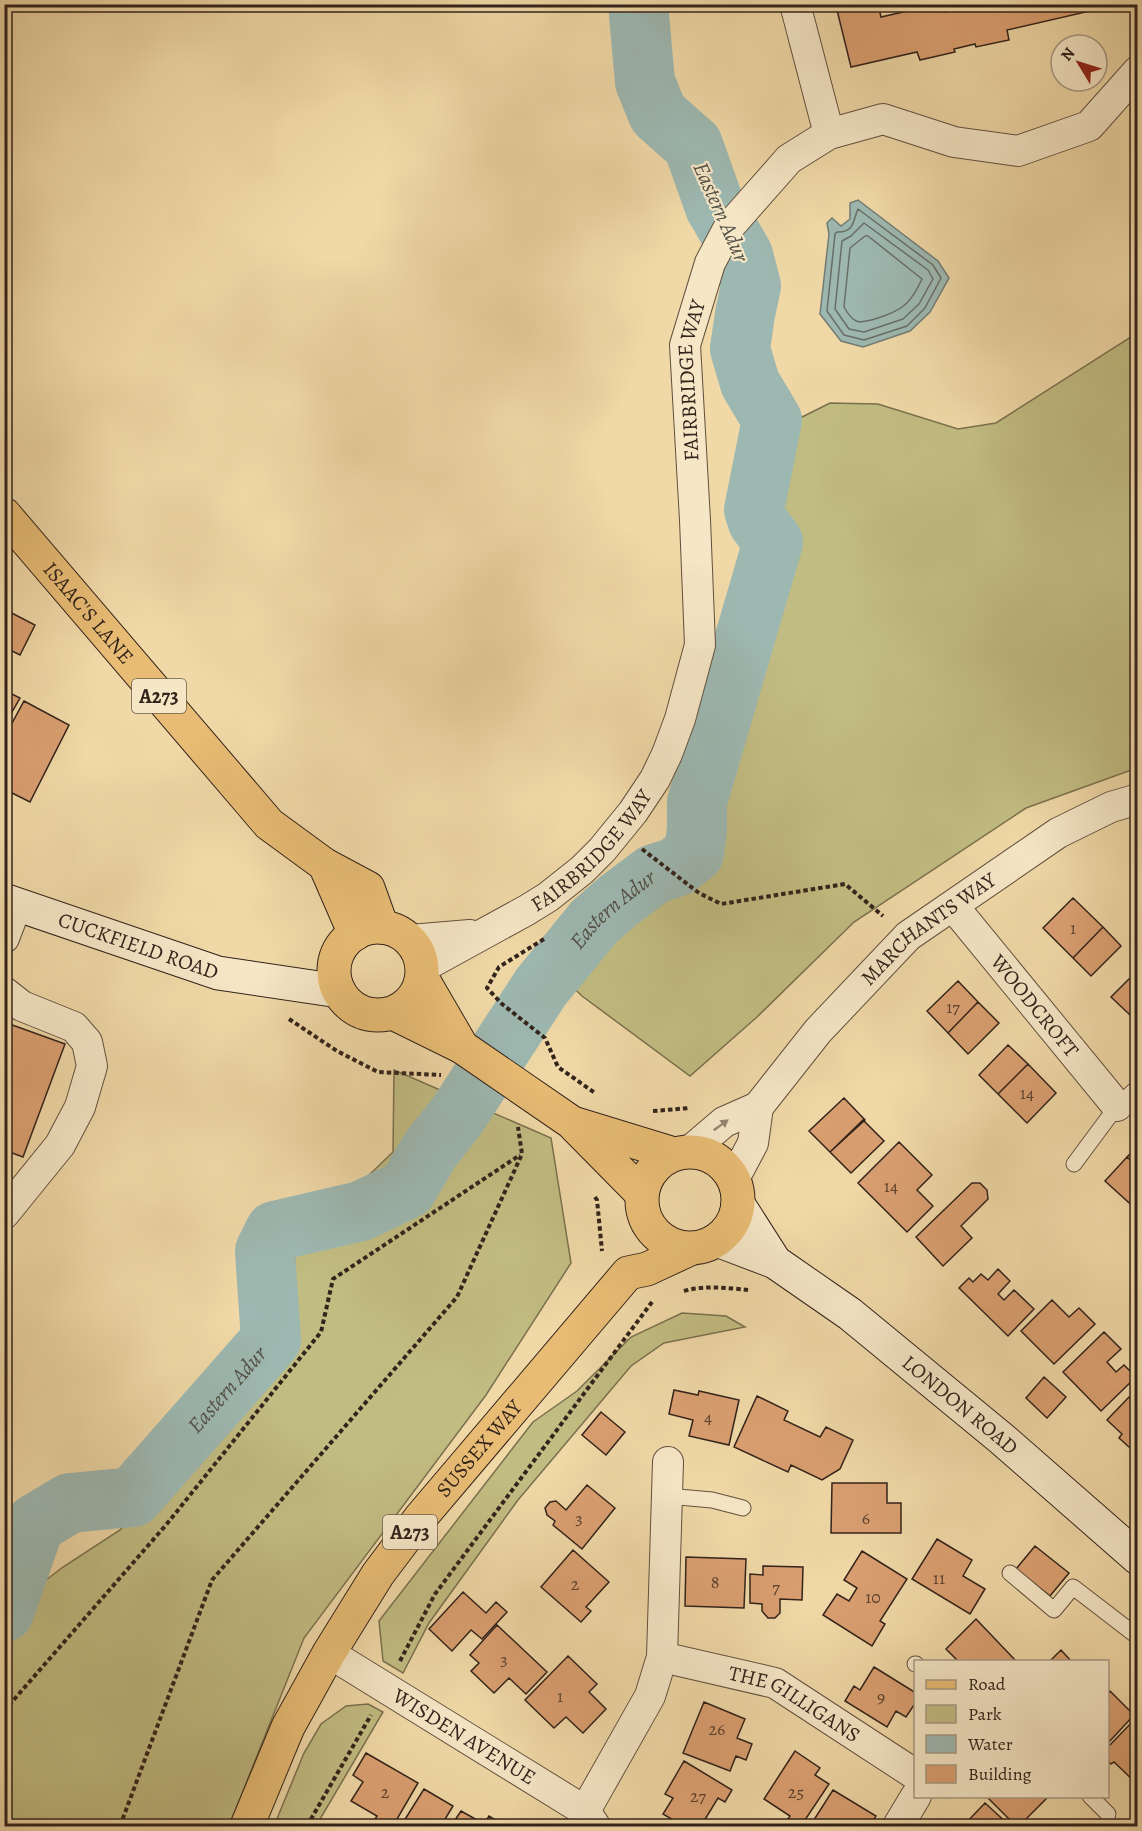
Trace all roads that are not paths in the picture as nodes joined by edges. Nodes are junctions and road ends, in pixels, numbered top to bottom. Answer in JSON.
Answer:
{"nodes":[{"id":1,"x":795,"y":4,"type":"edge"},
{"id":2,"x":1137,"y":71,"type":"edge"},
{"id":3,"x":829,"y":134,"type":"junction"},
{"id":4,"x":4,"y":514,"type":"edge"},
{"id":5,"x":1137,"y":799,"type":"edge"},
{"id":6,"x":11,"y":902,"type":"edge"},
{"id":7,"x":953,"y":906,"type":"junction"},
{"id":8,"x":4,"y":938,"type":"edge"},
{"id":9,"x":398,"y":949,"type":"junction"},
{"id":10,"x":336,"y":979,"type":"junction"},
{"id":11,"x":4,"y":992,"type":"edge"},
{"id":12,"x":393,"y":1013,"type":"junction"},
{"id":13,"x":462,"y":1047,"type":"junction"},
{"id":14,"x":1127,"y":1097,"type":"edge"},
{"id":15,"x":758,"y":1107,"type":"junction"},
{"id":16,"x":571,"y":1122,"type":"junction"},
{"id":17,"x":682,"y":1153,"type":"junction"},
{"id":18,"x":1074,"y":1164,"type":"dead end"},
{"id":19,"x":736,"y":1192,"type":"junction"},
{"id":20,"x":642,"y":1194,"type":"junction"},
{"id":21,"x":4,"y":1214,"type":"edge"},
{"id":22,"x":651,"y":1229,"type":"junction"},
{"id":23,"x":703,"y":1245,"type":"junction"},
{"id":24,"x":775,"y":1262,"type":"junction"},
{"id":25,"x":628,"y":1273,"type":"junction"},
{"id":26,"x":668,"y":1462,"type":"dead end"},
{"id":27,"x":667,"y":1496,"type":"junction"},
{"id":28,"x":743,"y":1508,"type":"dead end"},
{"id":29,"x":1137,"y":1558,"type":"edge"},
{"id":30,"x":1010,"y":1573,"type":"dead end"},
{"id":31,"x":1137,"y":1637,"type":"edge"},
{"id":32,"x":329,"y":1653,"type":"junction"},
{"id":33,"x":662,"y":1657,"type":"junction"},
{"id":34,"x":914,"y":1774,"type":"edge"},
{"id":35,"x":915,"y":1798,"type":"edge"},
{"id":36,"x":1091,"y":1798,"type":"edge"},
{"id":37,"x":1108,"y":1814,"type":"dead end"},
{"id":38,"x":590,"y":1819,"type":"edge"},
{"id":39,"x":247,"y":1827,"type":"edge"},
{"id":40,"x":898,"y":1827,"type":"edge"}],
"edges":[{"from":1,"to":3,"type":"street"},
{"from":2,"to":3,"type":"street","name":"FAIRBRIDGE WAY"},
{"from":3,"to":9,"type":"street","name":"FAIRBRIDGE WAY"},
{"from":4,"to":9,"type":"main road","name":"ISAAC'S LANE","number":"A273"},
{"from":5,"to":7,"type":"street","name":"MARCHANTS WAY"},
{"from":6,"to":8,"type":"street"},
{"from":6,"to":10,"type":"main road","name":"CUCKFIELD ROAD"},
{"from":7,"to":14,"type":"street","name":"WOODCROFT"},
{"from":7,"to":15,"type":"street","name":"MARCHANTS WAY"},
{"from":9,"to":10,"type":"main road"},
{"from":9,"to":12,"type":"main road"},
{"from":9,"to":13,"type":"main road","number":"A273"},
{"from":10,"to":12,"type":"main road"},
{"from":11,"to":21,"type":"street"},
{"from":12,"to":13,"type":"main road","number":"A273"},
{"from":13,"to":16,"type":"main road","number":"A273"},
{"from":14,"to":18,"type":"lane"},
{"from":17,"to":15,"type":"street","name":"MARCHANTS WAY","one_way":true},
{"from":15,"to":19,"type":"street"},
{"from":16,"to":17,"type":"main road","number":"A273"},
{"from":16,"to":20,"type":"main road","number":"A273"},
{"from":17,"to":19,"type":"main road"},
{"from":17,"to":20,"type":"main road"},
{"from":19,"to":23,"type":"main road"},
{"from":19,"to":24,"type":"main road","name":"LONDON ROAD"},
{"from":20,"to":22,"type":"main road"},
{"from":22,"to":23,"type":"main road"},
{"from":22,"to":25,"type":"main road","name":"SUSSEX WAY","number":"A273"},
{"from":23,"to":24,"type":"main road","name":"LONDON ROAD"},
{"from":23,"to":25,"type":"main road"},
{"from":24,"to":29,"type":"main road","name":"LONDON ROAD"},
{"from":25,"to":32,"type":"main road","name":"SUSSEX WAY","number":"A273"},
{"from":26,"to":27,"type":"street"},
{"from":27,"to":28,"type":"lane"},
{"from":27,"to":33,"type":"street"},
{"from":30,"to":31,"type":"lane"},
{"from":32,"to":38,"type":"street","name":"WISDEN AVENUE"},
{"from":32,"to":39,"type":"main road","name":"SUSSEX WAY","number":"A273"},
{"from":33,"to":34,"type":"street","name":"THE GILLIGANS"},
{"from":33,"to":38,"type":"street"},
{"from":35,"to":40,"type":"street"},
{"from":36,"to":37,"type":"lane"}]}
